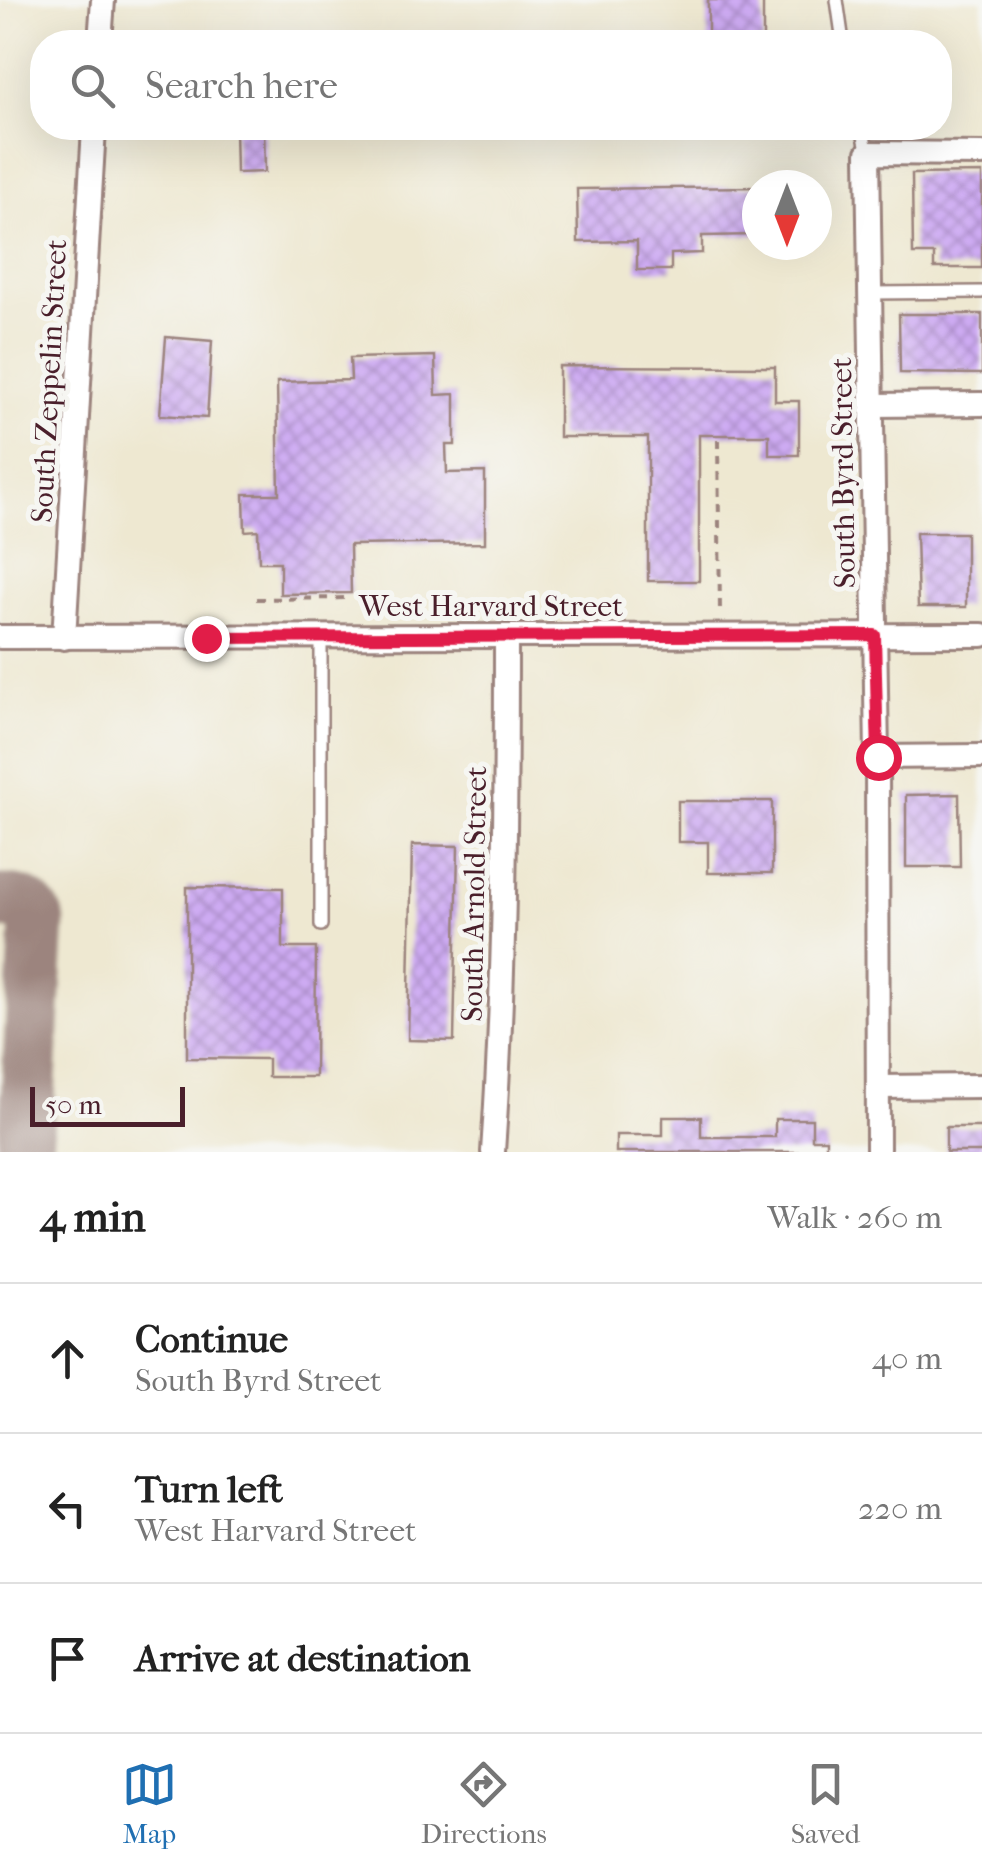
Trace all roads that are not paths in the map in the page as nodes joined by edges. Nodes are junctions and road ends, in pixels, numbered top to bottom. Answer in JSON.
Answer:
{"nodes":[{"id":1,"x":103,"y":0,"type":"edge"},
{"id":2,"x":838,"y":0,"type":"edge"},
{"id":3,"x":101,"y":30,"type":"edge"},
{"id":4,"x":842,"y":30,"type":"edge"},
{"id":5,"x":93,"y":140,"type":"edge"},
{"id":6,"x":865,"y":140,"type":"edge"},
{"id":7,"x":868,"y":154,"type":"junction"},
{"id":8,"x":982,"y":154,"type":"edge"},
{"id":9,"x":982,"y":292,"type":"edge"},
{"id":10,"x":870,"y":293,"type":"junction"},
{"id":11,"x":982,"y":404,"type":"edge"},
{"id":12,"x":873,"y":405,"type":"junction"},
{"id":13,"x":875,"y":635,"type":"junction"},
{"id":14,"x":982,"y":635,"type":"edge"},
{"id":15,"x":506,"y":636,"type":"junction"},
{"id":16,"x":320,"y":637,"type":"junction"},
{"id":17,"x":0,"y":638,"type":"edge"},
{"id":18,"x":64,"y":638,"type":"junction"},
{"id":19,"x":982,"y":756,"type":"edge"},
{"id":20,"x":878,"y":757,"type":"junction"},
{"id":21,"x":320,"y":925,"type":"dead end"},
{"id":22,"x":982,"y":1086,"type":"edge"},
{"id":23,"x":878,"y":1087,"type":"junction"},
{"id":24,"x":494,"y":1152,"type":"edge"},
{"id":25,"x":878,"y":1152,"type":"edge"}],
"edges":[{"from":1,"to":3,"type":"street"},
{"from":2,"to":4,"type":"lane"},
{"from":5,"to":18,"type":"street","name":"South Zeppelin Street"},
{"from":6,"to":7,"type":"lane"},
{"from":7,"to":8,"type":"street"},
{"from":7,"to":10,"type":"street","name":"South Byrd Street"},
{"from":9,"to":10,"type":"lane"},
{"from":10,"to":12,"type":"street","name":"South Byrd Street"},
{"from":11,"to":12,"type":"street"},
{"from":12,"to":13,"type":"street","name":"South Byrd Street"},
{"from":13,"to":14,"type":"street","name":"West Harvard Street"},
{"from":13,"to":15,"type":"street","name":"West Harvard Street"},
{"from":13,"to":20,"type":"street","name":"South Byrd Street"},
{"from":15,"to":16,"type":"street","name":"West Harvard Street"},
{"from":15,"to":24,"type":"street","name":"South Arnold Street"},
{"from":16,"to":18,"type":"street","name":"West Harvard Street"},
{"from":16,"to":21,"type":"lane"},
{"from":17,"to":18,"type":"street","name":"West Harvard Street"},
{"from":19,"to":20,"type":"street"},
{"from":20,"to":23,"type":"street","name":"South Byrd Street"},
{"from":22,"to":23,"type":"street"},
{"from":23,"to":25,"type":"street","name":"South Byrd Street"}]}
